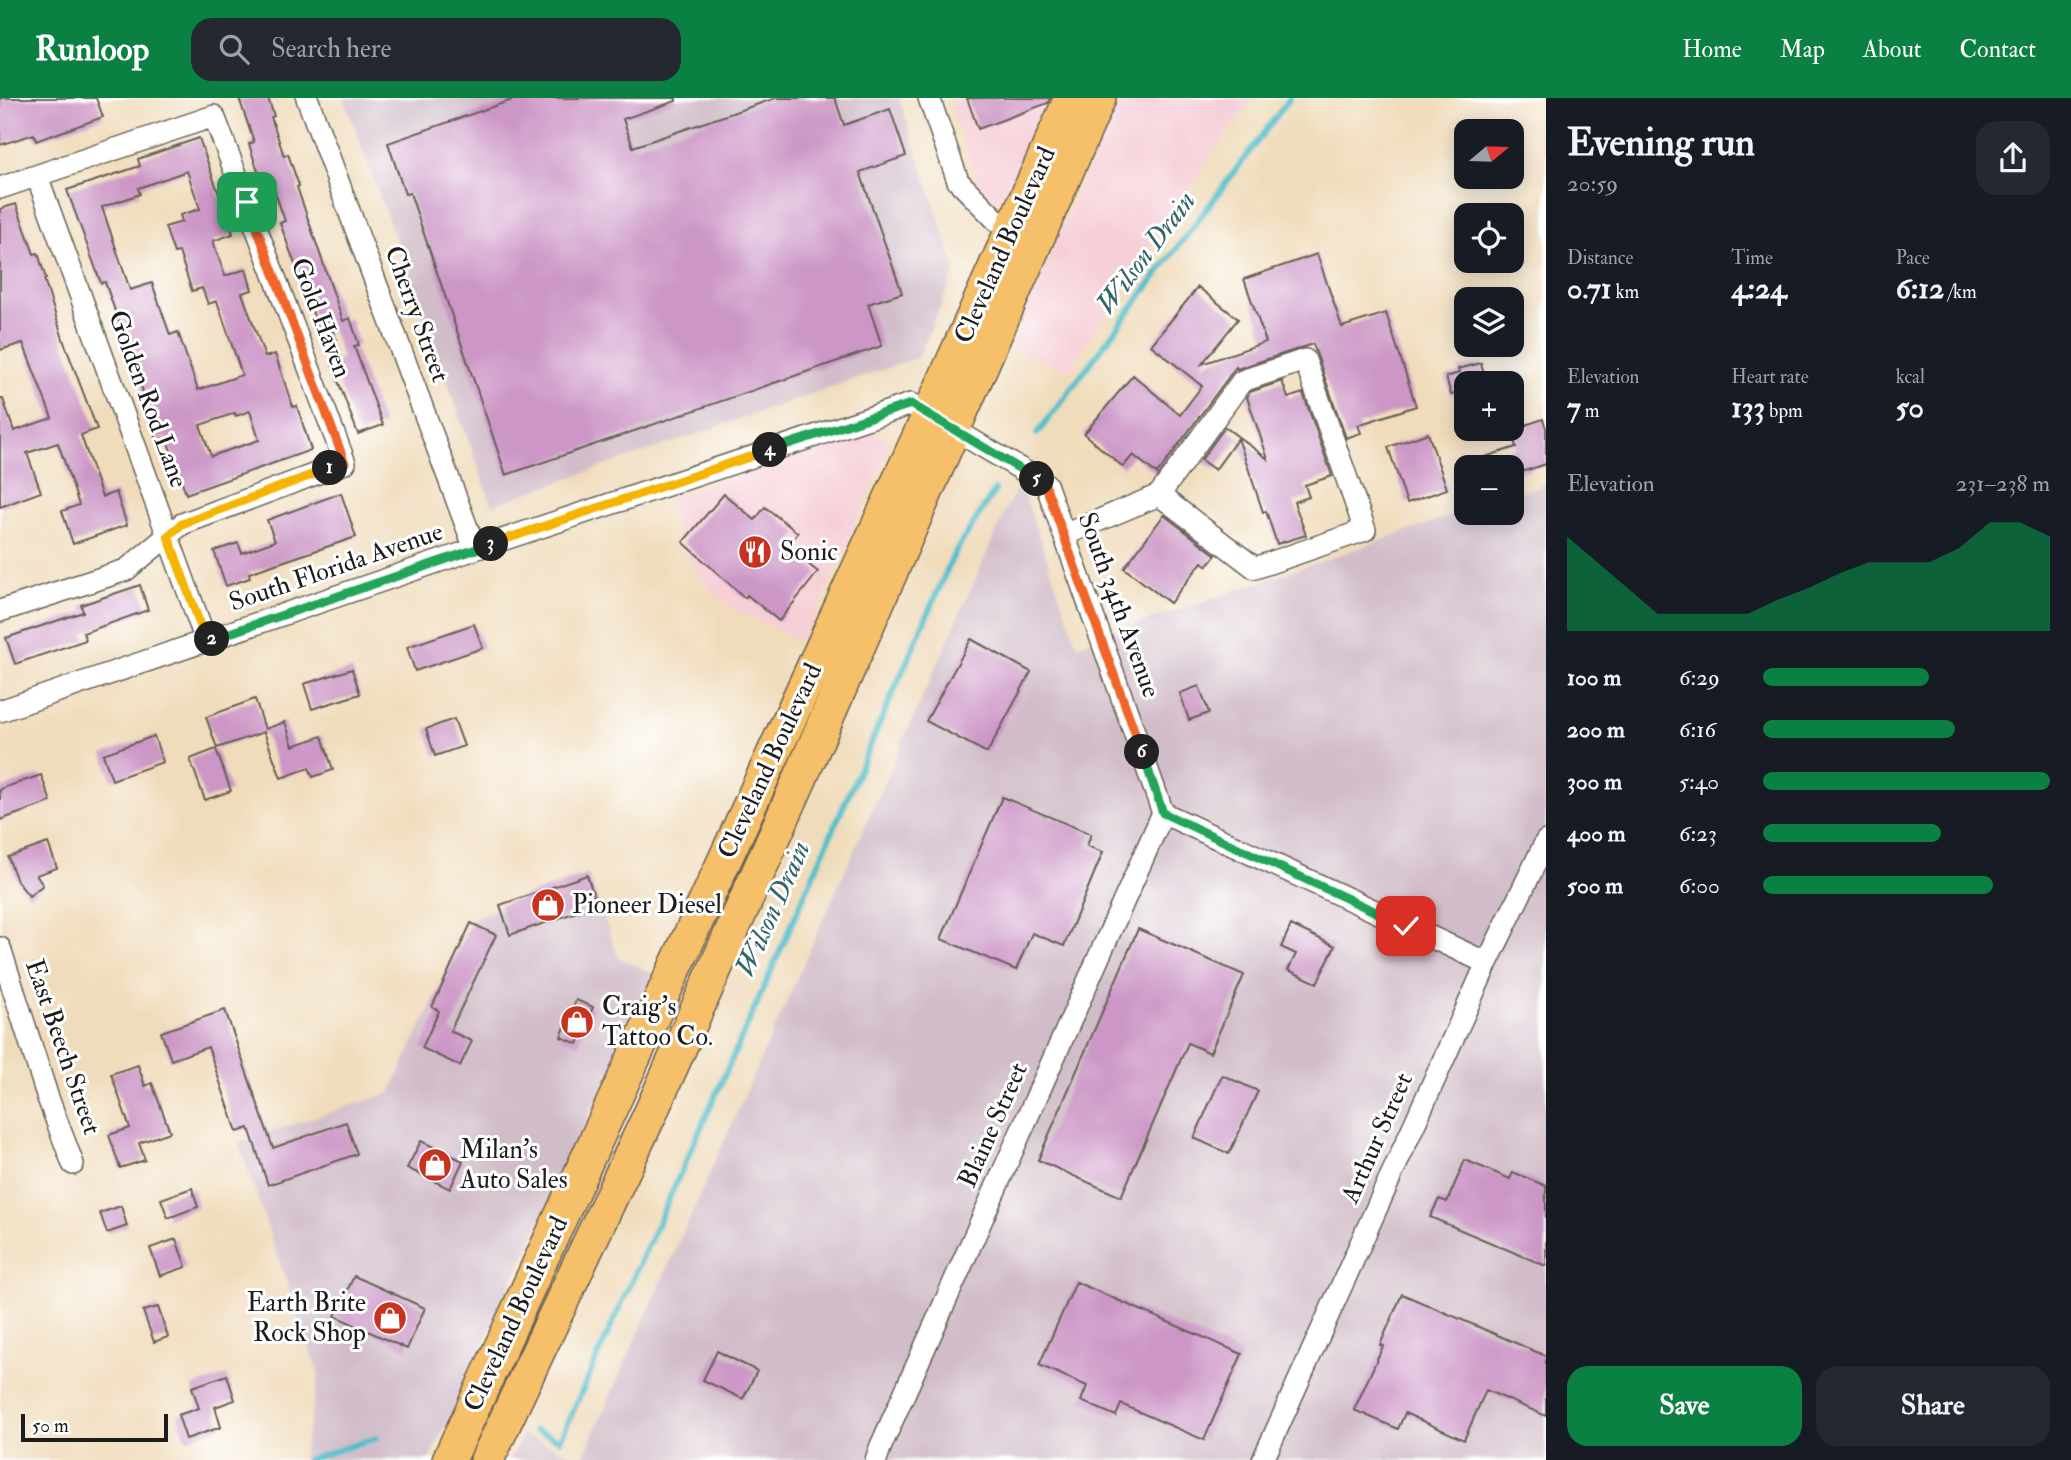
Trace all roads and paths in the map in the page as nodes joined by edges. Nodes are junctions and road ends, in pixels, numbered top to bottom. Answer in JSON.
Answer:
{"nodes":[{"id":1,"x":307,"y":98,"type":"edge"},
{"id":2,"x":929,"y":98,"type":"edge"},
{"id":3,"x":1071,"y":98,"type":"edge"},
{"id":4,"x":1099,"y":98,"type":"edge"},
{"id":5,"x":37,"y":176,"type":"junction"},
{"id":6,"x":0,"y":188,"type":"edge"},
{"id":7,"x":1022,"y":239,"type":"junction"},
{"id":8,"x":941,"y":422,"type":"junction"},
{"id":9,"x":1159,"y":495,"type":"junction"},
{"id":10,"x":1064,"y":535,"type":"junction"},
{"id":11,"x":168,"y":536,"type":"junction"},
{"id":12,"x":475,"y":549,"type":"junction"},
{"id":13,"x":0,"y":611,"type":"edge"},
{"id":14,"x":206,"y":641,"type":"junction"},
{"id":15,"x":0,"y":711,"type":"edge"},
{"id":16,"x":1163,"y":813,"type":"junction"},
{"id":17,"x":1546,"y":841,"type":"edge"},
{"id":18,"x":0,"y":948,"type":"edge"},
{"id":19,"x":1487,"y":963,"type":"junction"},
{"id":20,"x":73,"y":1164,"type":"dead end"},
{"id":21,"x":449,"y":1460,"type":"edge"},
{"id":22,"x":487,"y":1460,"type":"edge"},
{"id":23,"x":876,"y":1460,"type":"edge"},
{"id":24,"x":1263,"y":1460,"type":"edge"}],
"edges":[{"from":1,"to":12,"type":"street","name":"Cherry Street"},
{"from":2,"to":7,"type":"street"},
{"from":3,"to":7,"type":"main road","name":"Cleveland Boulevard"},
{"from":4,"to":7,"type":"main road","name":"Cleveland Boulevard"},
{"from":5,"to":6,"type":"street"},
{"from":5,"to":11,"type":"street","name":"Golden Rod Lane"},
{"from":5,"to":11,"type":"street","name":"Gold Haven"},
{"from":7,"to":8,"type":"main road","name":"Cleveland Boulevard"},
{"from":8,"to":10,"type":"street","name":"South 34th Avenue"},
{"from":8,"to":12,"type":"street","name":"South Florida Avenue"},
{"from":8,"to":21,"type":"main road","name":"Cleveland Boulevard"},
{"from":8,"to":22,"type":"main road","name":"Cleveland Boulevard"},
{"from":9,"to":9,"type":"street"},
{"from":9,"to":10,"type":"street"},
{"from":10,"to":16,"type":"street","name":"South 34th Avenue"},
{"from":11,"to":13,"type":"street"},
{"from":11,"to":14,"type":"street","name":"Golden Rod Lane"},
{"from":12,"to":14,"type":"street","name":"South Florida Avenue"},
{"from":14,"to":15,"type":"street","name":"South Florida Avenue"},
{"from":16,"to":19,"type":"street"},
{"from":16,"to":23,"type":"street","name":"Blaine Street"},
{"from":17,"to":19,"type":"street","name":"Arthur Street"},
{"from":18,"to":20,"type":"street","name":"East Beech Street"},
{"from":19,"to":24,"type":"street","name":"Arthur Street"}]}
